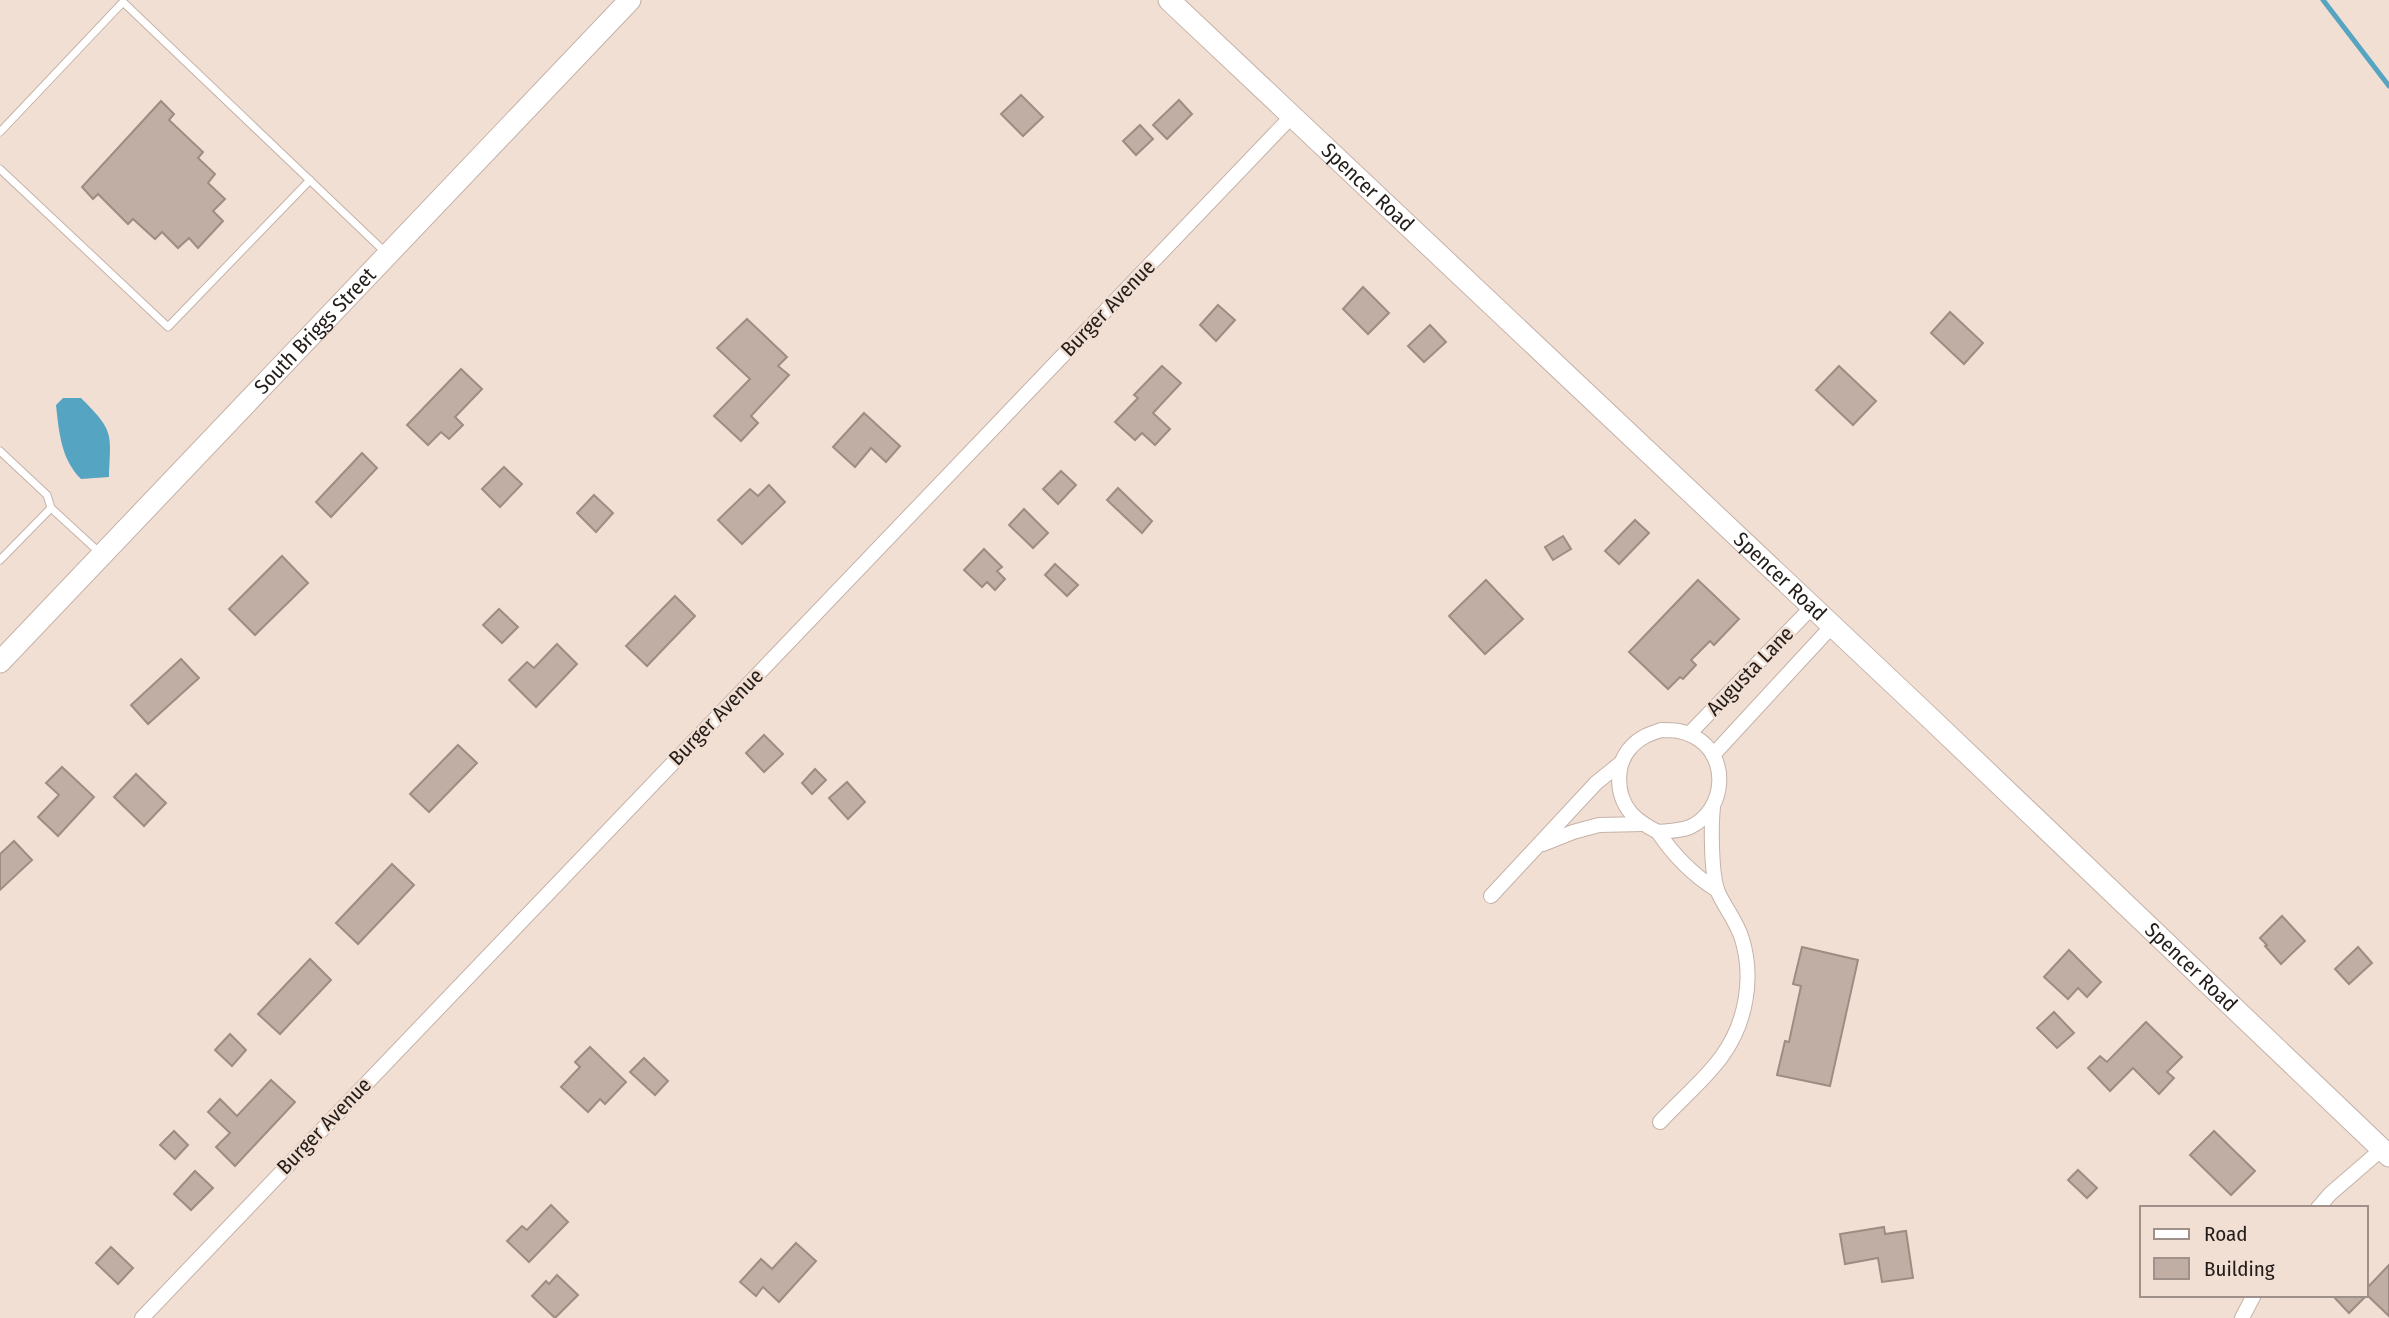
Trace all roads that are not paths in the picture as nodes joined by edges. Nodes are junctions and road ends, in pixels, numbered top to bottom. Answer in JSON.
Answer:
{"nodes":[{"id":1,"x":630,"y":0,"type":"edge"},
{"id":2,"x":1169,"y":0,"type":"edge"},
{"id":3,"x":1291,"y":117,"type":"junction"},
{"id":4,"x":0,"y":132,"type":"edge"},
{"id":5,"x":0,"y":169,"type":"edge"},
{"id":6,"x":310,"y":180,"type":"junction"},
{"id":7,"x":388,"y":255,"type":"junction"},
{"id":8,"x":0,"y":451,"type":"edge"},
{"id":9,"x":51,"y":508,"type":"junction"},
{"id":10,"x":103,"y":555,"type":"junction"},
{"id":11,"x":0,"y":560,"type":"edge"},
{"id":12,"x":1812,"y":607,"type":"junction"},
{"id":13,"x":1832,"y":626,"type":"junction"},
{"id":14,"x":0,"y":663,"type":"edge"},
{"id":15,"x":1689,"y":734,"type":"junction"},
{"id":16,"x":1713,"y":755,"type":"junction"},
{"id":17,"x":1622,"y":762,"type":"junction"},
{"id":18,"x":1713,"y":807,"type":"junction"},
{"id":19,"x":1643,"y":824,"type":"junction"},
{"id":20,"x":1658,"y":832,"type":"junction"},
{"id":21,"x":1542,"y":844,"type":"junction"},
{"id":22,"x":1717,"y":890,"type":"junction"},
{"id":23,"x":1491,"y":896,"type":"dead end"},
{"id":24,"x":1660,"y":1122,"type":"dead end"},
{"id":25,"x":2385,"y":1153,"type":"edge"},
{"id":26,"x":2320,"y":1206,"type":"edge"},
{"id":27,"x":2253,"y":1297,"type":"edge"},
{"id":28,"x":142,"y":1318,"type":"edge"},
{"id":29,"x":2242,"y":1318,"type":"edge"}],
"edges":[{"from":1,"to":7,"type":"street","name":"South Briggs Street"},
{"from":2,"to":3,"type":"street","name":"Spencer Road"},
{"from":3,"to":12,"type":"street","name":"Spencer Road"},
{"from":3,"to":28,"type":"street","name":"Burger Avenue"},
{"from":4,"to":6,"type":"lane"},
{"from":5,"to":6,"type":"lane"},
{"from":6,"to":7,"type":"lane"},
{"from":7,"to":10,"type":"street","name":"South Briggs Street"},
{"from":8,"to":9,"type":"lane"},
{"from":9,"to":10,"type":"lane"},
{"from":9,"to":11,"type":"lane"},
{"from":10,"to":14,"type":"street","name":"South Briggs Street"},
{"from":12,"to":13,"type":"street","name":"Spencer Road"},
{"from":12,"to":15,"type":"street","name":"Augusta Lane"},
{"from":13,"to":16,"type":"street","name":"Augusta Lane"},
{"from":13,"to":25,"type":"street","name":"Spencer Road"},
{"from":15,"to":16,"type":"street"},
{"from":15,"to":17,"type":"street"},
{"from":16,"to":18,"type":"street"},
{"from":17,"to":19,"type":"street"},
{"from":17,"to":21,"type":"street"},
{"from":18,"to":20,"type":"street"},
{"from":18,"to":22,"type":"street"},
{"from":19,"to":20,"type":"street"},
{"from":19,"to":21,"type":"street"},
{"from":20,"to":22,"type":"street"},
{"from":21,"to":23,"type":"street"},
{"from":22,"to":24,"type":"street"},
{"from":25,"to":26,"type":"street"},
{"from":27,"to":29,"type":"street"}]}
